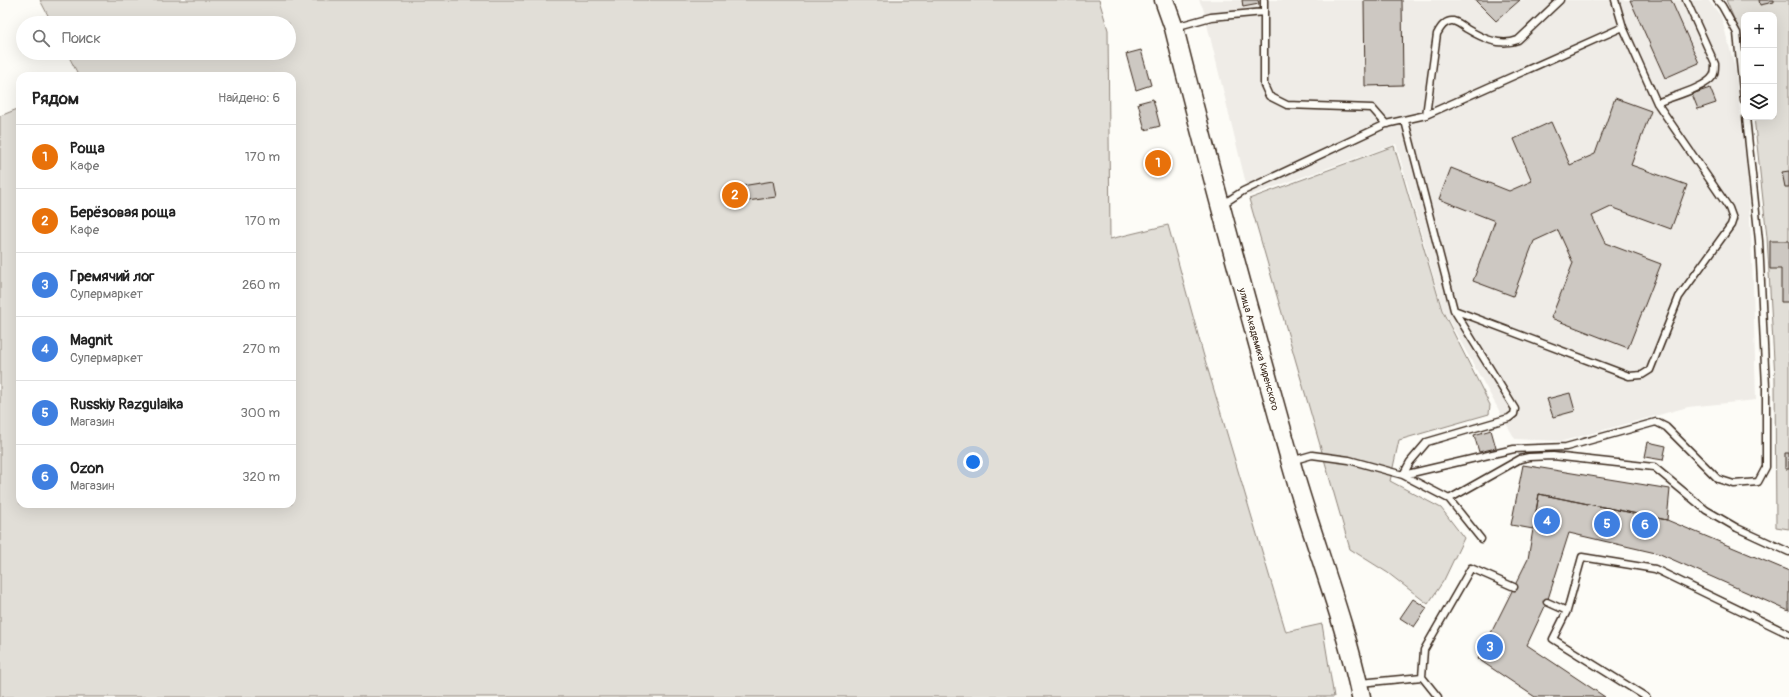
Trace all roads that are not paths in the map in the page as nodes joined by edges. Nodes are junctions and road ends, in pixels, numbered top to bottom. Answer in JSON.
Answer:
{"nodes":[{"id":1,"x":1164,"y":0,"type":"edge"},
{"id":2,"x":1264,"y":0,"type":"edge"},
{"id":3,"x":1560,"y":0,"type":"edge"},
{"id":4,"x":1615,"y":0,"type":"edge"},
{"id":5,"x":1686,"y":0,"type":"edge"},
{"id":6,"x":1717,"y":0,"type":"edge"},
{"id":7,"x":1264,"y":12,"type":"junction"},
{"id":8,"x":1623,"y":26,"type":"junction"},
{"id":9,"x":1174,"y":28,"type":"junction"},
{"id":10,"x":1742,"y":84,"type":"edge"},
{"id":11,"x":1657,"y":103,"type":"junction"},
{"id":12,"x":1426,"y":115,"type":"junction"},
{"id":13,"x":1405,"y":120,"type":"junction"},
{"id":14,"x":1746,"y":120,"type":"edge"},
{"id":15,"x":1386,"y":124,"type":"junction"},
{"id":16,"x":1220,"y":206,"type":"junction"},
{"id":17,"x":1454,"y":310,"type":"junction"},
{"id":18,"x":1290,"y":461,"type":"junction"},
{"id":19,"x":1403,"y":475,"type":"junction"},
{"id":20,"x":1449,"y":498,"type":"junction"},
{"id":21,"x":1481,"y":539,"type":"dead end"},
{"id":22,"x":1789,"y":552,"type":"edge"},
{"id":23,"x":1514,"y":587,"type":"dead end"},
{"id":24,"x":1547,"y":602,"type":"dead end"},
{"id":25,"x":1568,"y":611,"type":"junction"},
{"id":26,"x":1789,"y":634,"type":"edge"},
{"id":27,"x":1422,"y":677,"type":"junction"},
{"id":28,"x":1360,"y":690,"type":"edge"},
{"id":29,"x":1438,"y":697,"type":"edge"},
{"id":30,"x":1646,"y":697,"type":"edge"}],
"edges":[{"from":1,"to":9,"type":"main road","name":"улица Академика Киренского"},
{"from":2,"to":7,"type":"lane"},
{"from":3,"to":12,"type":"lane"},
{"from":4,"to":8,"type":"lane"},
{"from":5,"to":11,"type":"lane"},
{"from":6,"to":10,"type":"lane"},
{"from":7,"to":9,"type":"lane"},
{"from":7,"to":15,"type":"lane"},
{"from":8,"to":11,"type":"lane"},
{"from":8,"to":12,"type":"lane"},
{"from":9,"to":16,"type":"main road","name":"улица Академика Киренского"},
{"from":11,"to":17,"type":"lane"},
{"from":12,"to":13,"type":"lane"},
{"from":13,"to":15,"type":"lane"},
{"from":13,"to":17,"type":"lane"},
{"from":14,"to":19,"type":"lane"},
{"from":15,"to":16,"type":"lane"},
{"from":16,"to":18,"type":"main road","name":"улица Академика Киренского"},
{"from":17,"to":19,"type":"lane"},
{"from":18,"to":19,"type":"lane"},
{"from":18,"to":28,"type":"main road","name":"улица Академика Киренского"},
{"from":19,"to":20,"type":"lane"},
{"from":20,"to":21,"type":"lane"},
{"from":20,"to":22,"type":"lane"},
{"from":23,"to":27,"type":"lane"},
{"from":24,"to":25,"type":"lane"},
{"from":25,"to":26,"type":"lane"},
{"from":25,"to":30,"type":"lane"},
{"from":27,"to":28,"type":"lane"},
{"from":27,"to":29,"type":"lane"}]}
